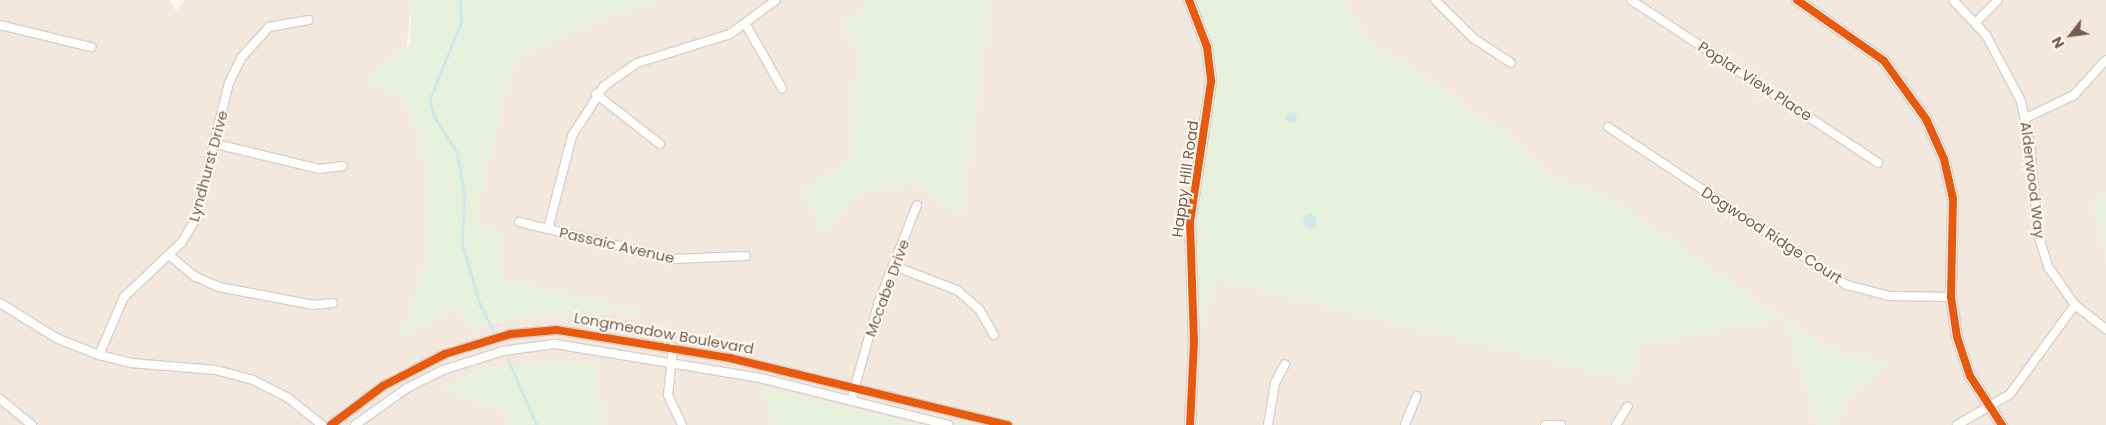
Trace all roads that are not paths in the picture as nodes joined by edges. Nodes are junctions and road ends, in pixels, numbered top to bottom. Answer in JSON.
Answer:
{"nodes":[{"id":1,"x":776,"y":0,"type":"edge"},
{"id":2,"x":1189,"y":0,"type":"edge"},
{"id":3,"x":1435,"y":0,"type":"edge"},
{"id":4,"x":1631,"y":0,"type":"edge"},
{"id":5,"x":1797,"y":0,"type":"edge"},
{"id":6,"x":1953,"y":0,"type":"edge"},
{"id":7,"x":1998,"y":0,"type":"edge"},
{"id":8,"x":308,"y":20,"type":"dead end"},
{"id":9,"x":1976,"y":22,"type":"junction"},
{"id":10,"x":0,"y":25,"type":"edge"},
{"id":11,"x":746,"y":25,"type":"junction"},
{"id":12,"x":91,"y":47,"type":"dead end"},
{"id":13,"x":2106,"y":60,"type":"edge"},
{"id":14,"x":1511,"y":64,"type":"dead end"},
{"id":15,"x":782,"y":88,"type":"dead end"},
{"id":16,"x":596,"y":94,"type":"junction"},
{"id":17,"x":2026,"y":118,"type":"junction"},
{"id":18,"x":1608,"y":127,"type":"dead end"},
{"id":19,"x":216,"y":144,"type":"junction"},
{"id":20,"x":660,"y":144,"type":"dead end"},
{"id":21,"x":1878,"y":163,"type":"dead end"},
{"id":22,"x":343,"y":166,"type":"dead end"},
{"id":23,"x":917,"y":205,"type":"dead end"},
{"id":24,"x":519,"y":222,"type":"dead end"},
{"id":25,"x":548,"y":229,"type":"junction"},
{"id":26,"x":170,"y":255,"type":"junction"},
{"id":27,"x":746,"y":256,"type":"dead end"},
{"id":28,"x":894,"y":266,"type":"junction"},
{"id":29,"x":1951,"y":297,"type":"junction"},
{"id":30,"x":0,"y":303,"type":"edge"},
{"id":31,"x":333,"y":303,"type":"dead end"},
{"id":32,"x":2075,"y":305,"type":"junction"},
{"id":33,"x":2106,"y":329,"type":"edge"},
{"id":34,"x":994,"y":335,"type":"dead end"},
{"id":35,"x":673,"y":347,"type":"junction"},
{"id":36,"x":99,"y":355,"type":"junction"},
{"id":37,"x":672,"y":360,"type":"junction"},
{"id":38,"x":1286,"y":364,"type":"dead end"},
{"id":39,"x":855,"y":387,"type":"junction"},
{"id":40,"x":1417,"y":396,"type":"dead end"},
{"id":41,"x":0,"y":399,"type":"edge"},
{"id":42,"x":851,"y":401,"type":"junction"},
{"id":43,"x":1628,"y":406,"type":"dead end"},
{"id":44,"x":1990,"y":410,"type":"junction"},
{"id":45,"x":32,"y":425,"type":"edge"},
{"id":46,"x":322,"y":425,"type":"edge"},
{"id":47,"x":331,"y":425,"type":"edge"},
{"id":48,"x":355,"y":425,"type":"edge"},
{"id":49,"x":682,"y":425,"type":"edge"},
{"id":50,"x":948,"y":425,"type":"edge"},
{"id":51,"x":1008,"y":425,"type":"edge"},
{"id":52,"x":1190,"y":425,"type":"edge"},
{"id":53,"x":1268,"y":425,"type":"edge"},
{"id":54,"x":1405,"y":425,"type":"edge"},
{"id":55,"x":1545,"y":425,"type":"edge"},
{"id":56,"x":1561,"y":425,"type":"edge"},
{"id":57,"x":1616,"y":425,"type":"edge"},
{"id":58,"x":1956,"y":425,"type":"edge"},
{"id":59,"x":2002,"y":425,"type":"edge"}],
"edges":[{"from":1,"to":11,"type":"street"},
{"from":2,"to":52,"type":"street","name":"Happy Hill Road"},
{"from":3,"to":14,"type":"street"},
{"from":4,"to":21,"type":"street","name":"Poplar View Place"},
{"from":5,"to":29,"type":"street"},
{"from":6,"to":9,"type":"street","name":"Alderwood Way"},
{"from":7,"to":9,"type":"street"},
{"from":8,"to":19,"type":"street","name":"Lyndhurst Drive"},
{"from":9,"to":17,"type":"street","name":"Alderwood Way"},
{"from":10,"to":12,"type":"street"},
{"from":11,"to":15,"type":"street"},
{"from":11,"to":16,"type":"street"},
{"from":13,"to":17,"type":"street"},
{"from":16,"to":20,"type":"street"},
{"from":16,"to":25,"type":"street"},
{"from":17,"to":32,"type":"street","name":"Alderwood Way"},
{"from":18,"to":29,"type":"street","name":"Dogwood Ridge Court"},
{"from":19,"to":22,"type":"street"},
{"from":19,"to":26,"type":"street","name":"Lyndhurst Drive"},
{"from":23,"to":28,"type":"street","name":"Mccabe Drive"},
{"from":24,"to":25,"type":"street","name":"Passaic Avenue"},
{"from":25,"to":27,"type":"street","name":"Passaic Avenue"},
{"from":26,"to":31,"type":"street"},
{"from":26,"to":36,"type":"street","name":"Lyndhurst Drive"},
{"from":28,"to":34,"type":"street"},
{"from":28,"to":39,"type":"street","name":"Mccabe Drive"},
{"from":29,"to":44,"type":"street"},
{"from":30,"to":36,"type":"street"},
{"from":32,"to":33,"type":"street","name":"Alderwood Way"},
{"from":32,"to":44,"type":"street"},
{"from":35,"to":37,"type":"street"},
{"from":35,"to":39,"type":"street","name":"Longmeadow Boulevard"},
{"from":35,"to":47,"type":"street","name":"Longmeadow Boulevard"},
{"from":36,"to":46,"type":"street"},
{"from":37,"to":42,"type":"street","name":"Longmeadow Boulevard"},
{"from":37,"to":48,"type":"street","name":"Longmeadow Boulevard"},
{"from":37,"to":49,"type":"street"},
{"from":38,"to":53,"type":"street"},
{"from":39,"to":42,"type":"street","name":"Mccabe Drive"},
{"from":39,"to":51,"type":"street","name":"Longmeadow Boulevard"},
{"from":40,"to":54,"type":"street"},
{"from":41,"to":45,"type":"street"},
{"from":42,"to":50,"type":"street","name":"Longmeadow Boulevard"},
{"from":43,"to":57,"type":"street"},
{"from":44,"to":58,"type":"street"},
{"from":44,"to":59,"type":"street"},
{"from":55,"to":56,"type":"street"}]}
